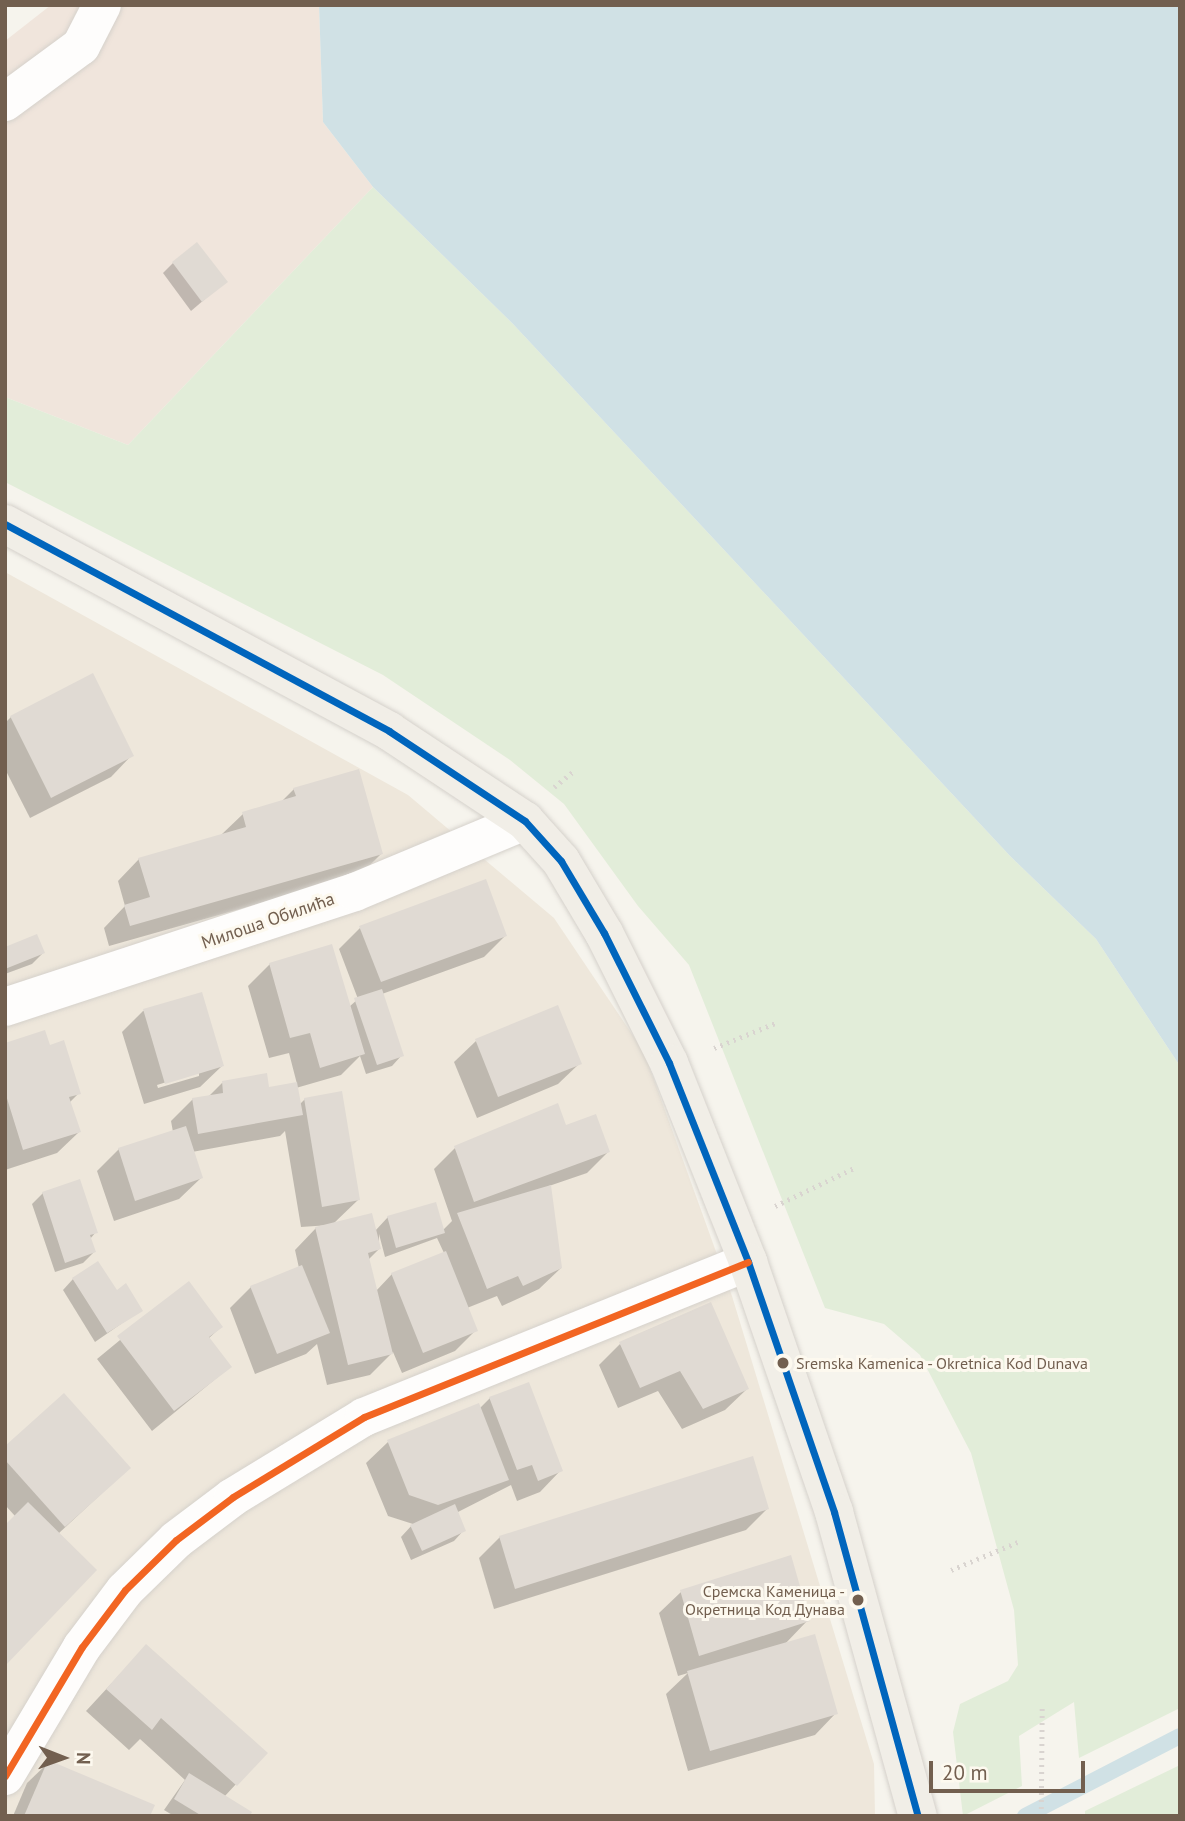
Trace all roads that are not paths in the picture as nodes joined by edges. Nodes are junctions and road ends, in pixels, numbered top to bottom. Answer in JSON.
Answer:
{"nodes":[{"id":1,"x":102,"y":5,"type":"edge"},
{"id":2,"x":5,"y":102,"type":"edge"},
{"id":3,"x":5,"y":524,"type":"edge"},
{"id":4,"x":525,"y":821,"type":"junction"},
{"id":5,"x":5,"y":1007,"type":"edge"},
{"id":6,"x":748,"y":1262,"type":"junction"},
{"id":7,"x":5,"y":1776,"type":"edge"},
{"id":8,"x":918,"y":1816,"type":"edge"}],
"edges":[{"from":1,"to":2,"type":"street"},
{"from":3,"to":4,"type":"main road"},
{"from":4,"to":5,"type":"street","name":"Милоша Обилића"},
{"from":4,"to":6,"type":"main road"},
{"from":6,"to":7,"type":"street"},
{"from":6,"to":8,"type":"main road"}]}
